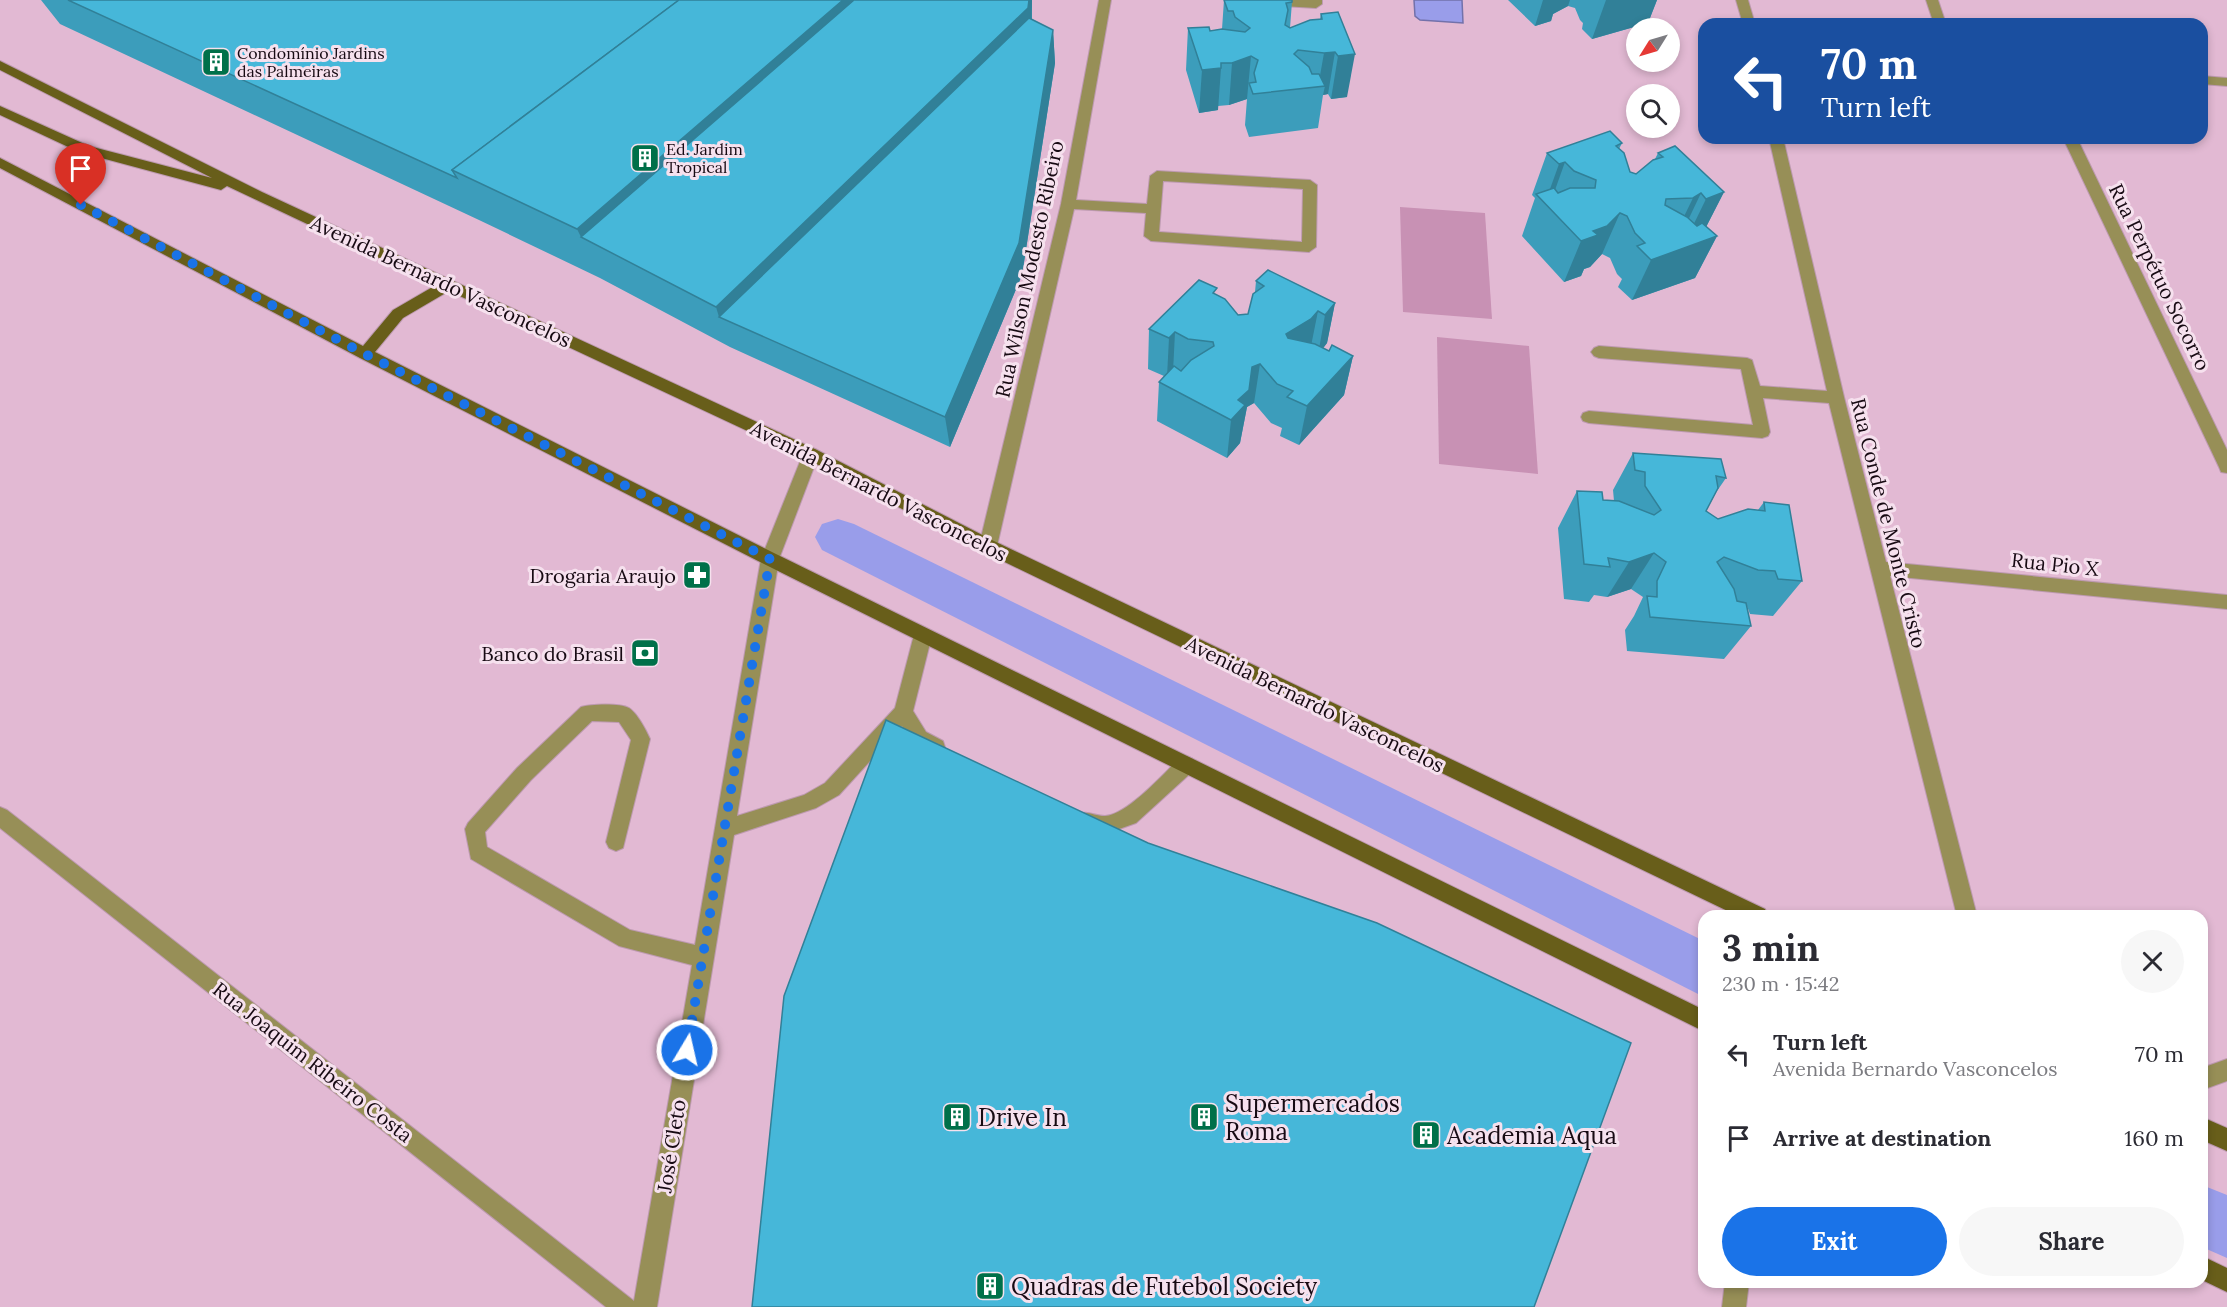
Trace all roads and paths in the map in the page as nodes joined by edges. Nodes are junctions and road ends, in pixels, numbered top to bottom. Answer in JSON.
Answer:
{"nodes":[{"id":1,"x":1104,"y":0,"type":"edge"},
{"id":2,"x":1247,"y":0,"type":"edge"},
{"id":3,"x":1316,"y":0,"type":"edge"},
{"id":4,"x":1742,"y":0,"type":"edge"},
{"id":5,"x":1932,"y":0,"type":"edge"},
{"id":6,"x":1747,"y":18,"type":"edge"},
{"id":7,"x":1938,"y":18,"type":"edge"},
{"id":8,"x":0,"y":64,"type":"edge"},
{"id":9,"x":2208,"y":80,"type":"edge"},
{"id":10,"x":2227,"y":82,"type":"edge"},
{"id":11,"x":0,"y":110,"type":"edge"},
{"id":12,"x":1777,"y":144,"type":"edge"},
{"id":13,"x":2073,"y":144,"type":"edge"},
{"id":14,"x":0,"y":162,"type":"edge"},
{"id":15,"x":257,"y":195,"type":"junction"},
{"id":16,"x":1068,"y":204,"type":"junction"},
{"id":17,"x":1154,"y":209,"type":"junction"},
{"id":18,"x":449,"y":284,"type":"junction"},
{"id":19,"x":1599,"y":352,"type":"dead end"},
{"id":20,"x":365,"y":354,"type":"junction"},
{"id":21,"x":1754,"y":392,"type":"junction"},
{"id":22,"x":1836,"y":398,"type":"junction"},
{"id":23,"x":1589,"y":417,"type":"dead end"},
{"id":24,"x":811,"y":454,"type":"junction"},
{"id":25,"x":2227,"y":466,"type":"edge"},
{"id":26,"x":988,"y":546,"type":"junction"},
{"id":27,"x":770,"y":559,"type":"junction"},
{"id":28,"x":1878,"y":568,"type":"junction"},
{"id":29,"x":2227,"y":602,"type":"edge"},
{"id":30,"x":923,"y":634,"type":"junction"},
{"id":31,"x":903,"y":712,"type":"junction"},
{"id":32,"x":951,"y":755,"type":"edge"},
{"id":33,"x":1186,"y":765,"type":"junction"},
{"id":34,"x":0,"y":816,"type":"edge"},
{"id":35,"x":1066,"y":816,"type":"edge"},
{"id":36,"x":725,"y":829,"type":"junction"},
{"id":37,"x":616,"y":843,"type":"dead end"},
{"id":38,"x":1746,"y":910,"type":"edge"},
{"id":39,"x":1965,"y":910,"type":"edge"},
{"id":40,"x":703,"y":957,"type":"junction"},
{"id":41,"x":1698,"y":1018,"type":"edge"},
{"id":42,"x":2227,"y":1070,"type":"edge"},
{"id":43,"x":2208,"y":1076,"type":"edge"},
{"id":44,"x":2208,"y":1131,"type":"edge"},
{"id":45,"x":2227,"y":1140,"type":"edge"},
{"id":46,"x":2208,"y":1271,"type":"edge"},
{"id":47,"x":2227,"y":1280,"type":"edge"},
{"id":48,"x":1736,"y":1288,"type":"edge"},
{"id":49,"x":625,"y":1307,"type":"edge"},
{"id":50,"x":645,"y":1307,"type":"edge"},
{"id":51,"x":1734,"y":1307,"type":"edge"}],
"edges":[{"from":1,"to":16,"type":"street","name":"Rua Wilson Modesto Ribeiro"},
{"from":2,"to":3,"type":"street"},
{"from":4,"to":6,"type":"street"},
{"from":5,"to":7,"type":"street"},
{"from":8,"to":15,"type":"main road","name":"Avenida Bernardo Vasconcelos"},
{"from":9,"to":10,"type":"street"},
{"from":11,"to":15,"type":"main road"},
{"from":12,"to":22,"type":"street","name":"Rua Conde de Monte Cristo"},
{"from":13,"to":25,"type":"street","name":"Rua Perpétuo Socorro"},
{"from":14,"to":20,"type":"main road"},
{"from":15,"to":18,"type":"main road","name":"Avenida Bernardo Vasconcelos"},
{"from":16,"to":17,"type":"street"},
{"from":16,"to":26,"type":"street","name":"Rua Wilson Modesto Ribeiro"},
{"from":17,"to":17,"type":"street"},
{"from":18,"to":20,"type":"main road"},
{"from":18,"to":24,"type":"main road","name":"Avenida Bernardo Vasconcelos"},
{"from":19,"to":21,"type":"street"},
{"from":20,"to":27,"type":"main road"},
{"from":21,"to":22,"type":"street"},
{"from":21,"to":23,"type":"street"},
{"from":22,"to":28,"type":"street","name":"Rua Conde de Monte Cristo"},
{"from":24,"to":26,"type":"main road","name":"Avenida Bernardo Vasconcelos"},
{"from":24,"to":27,"type":"street","name":"José Cleto"},
{"from":26,"to":38,"type":"main road","name":"Avenida Bernardo Vasconcelos"},
{"from":27,"to":30,"type":"main road"},
{"from":27,"to":36,"type":"street","name":"José Cleto"},
{"from":28,"to":29,"type":"street","name":"Rua Pio X"},
{"from":28,"to":39,"type":"street","name":"Rua Conde de Monte Cristo"},
{"from":30,"to":31,"type":"street"},
{"from":30,"to":33,"type":"main road"},
{"from":31,"to":32,"type":"street"},
{"from":31,"to":36,"type":"street"},
{"from":33,"to":35,"type":"street"},
{"from":33,"to":41,"type":"main road"},
{"from":34,"to":49,"type":"street","name":"Rua Joaquim Ribeiro Costa"},
{"from":36,"to":40,"type":"street","name":"José Cleto"},
{"from":37,"to":40,"type":"street"},
{"from":40,"to":50,"type":"street","name":"José Cleto"},
{"from":42,"to":43,"type":"street"},
{"from":44,"to":45,"type":"main road"},
{"from":46,"to":47,"type":"main road"},
{"from":48,"to":51,"type":"street"}]}
